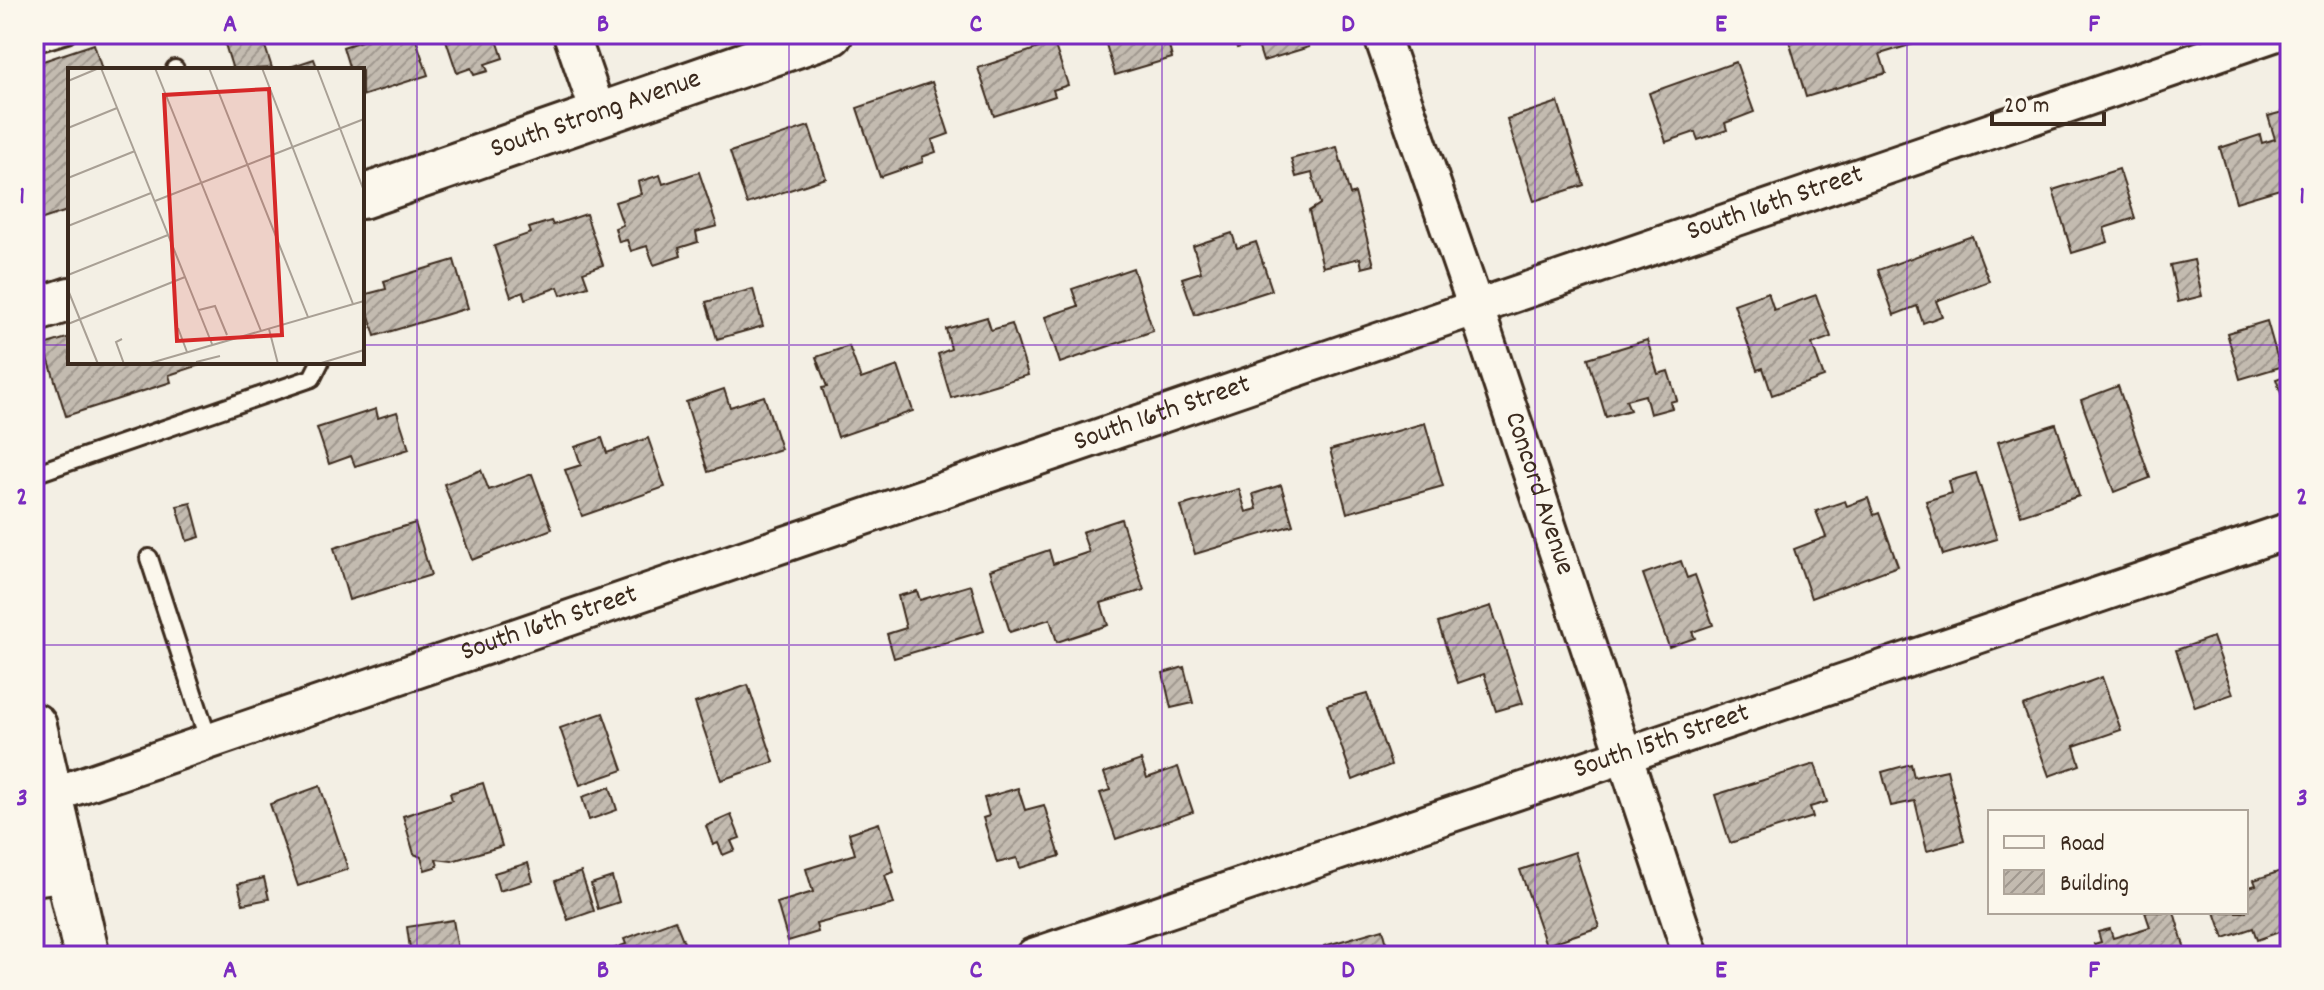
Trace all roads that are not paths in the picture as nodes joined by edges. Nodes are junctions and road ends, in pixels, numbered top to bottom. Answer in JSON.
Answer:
{"nodes":[{"id":1,"x":67,"y":34,"type":"edge"},
{"id":2,"x":571,"y":34,"type":"edge"},
{"id":3,"x":831,"y":34,"type":"edge"},
{"id":4,"x":1381,"y":34,"type":"edge"},
{"id":5,"x":2274,"y":34,"type":"edge"},
{"id":6,"x":34,"y":44,"type":"edge"},
{"id":7,"x":599,"y":115,"type":"junction"},
{"id":8,"x":364,"y":196,"type":"edge"},
{"id":9,"x":68,"y":300,"type":"edge"},
{"id":10,"x":1476,"y":308,"type":"junction"},
{"id":11,"x":34,"y":311,"type":"edge"},
{"id":12,"x":319,"y":364,"type":"edge"},
{"id":13,"x":34,"y":474,"type":"edge"},
{"id":14,"x":2290,"y":530,"type":"edge"},
{"id":15,"x":149,"y":558,"type":"dead end"},
{"id":16,"x":34,"y":726,"type":"edge"},
{"id":17,"x":209,"y":742,"type":"junction"},
{"id":18,"x":1625,"y":755,"type":"junction"},
{"id":19,"x":50,"y":796,"type":"junction"},
{"id":20,"x":50,"y":876,"type":"edge"},
{"id":21,"x":87,"y":956,"type":"edge"},
{"id":22,"x":1033,"y":956,"type":"edge"},
{"id":23,"x":1691,"y":956,"type":"edge"}],
"edges":[{"from":1,"to":6,"type":"lane"},
{"from":2,"to":7,"type":"street"},
{"from":3,"to":7,"type":"street","name":"South Strong Avenue"},
{"from":4,"to":10,"type":"street","name":"Concord Avenue"},
{"from":5,"to":10,"type":"street","name":"South 16th Street"},
{"from":7,"to":8,"type":"street","name":"South Strong Avenue"},
{"from":9,"to":11,"type":"street"},
{"from":10,"to":17,"type":"street","name":"South 16th Street"},
{"from":10,"to":18,"type":"street","name":"Concord Avenue"},
{"from":12,"to":13,"type":"lane"},
{"from":14,"to":18,"type":"street","name":"South 15th Street"},
{"from":15,"to":17,"type":"lane"},
{"from":16,"to":19,"type":"main road"},
{"from":17,"to":19,"type":"street","name":"South 16th Street"},
{"from":18,"to":22,"type":"street","name":"South 15th Street"},
{"from":18,"to":23,"type":"street","name":"Concord Avenue"},
{"from":19,"to":20,"type":"main road"},
{"from":20,"to":21,"type":"main road"}]}
